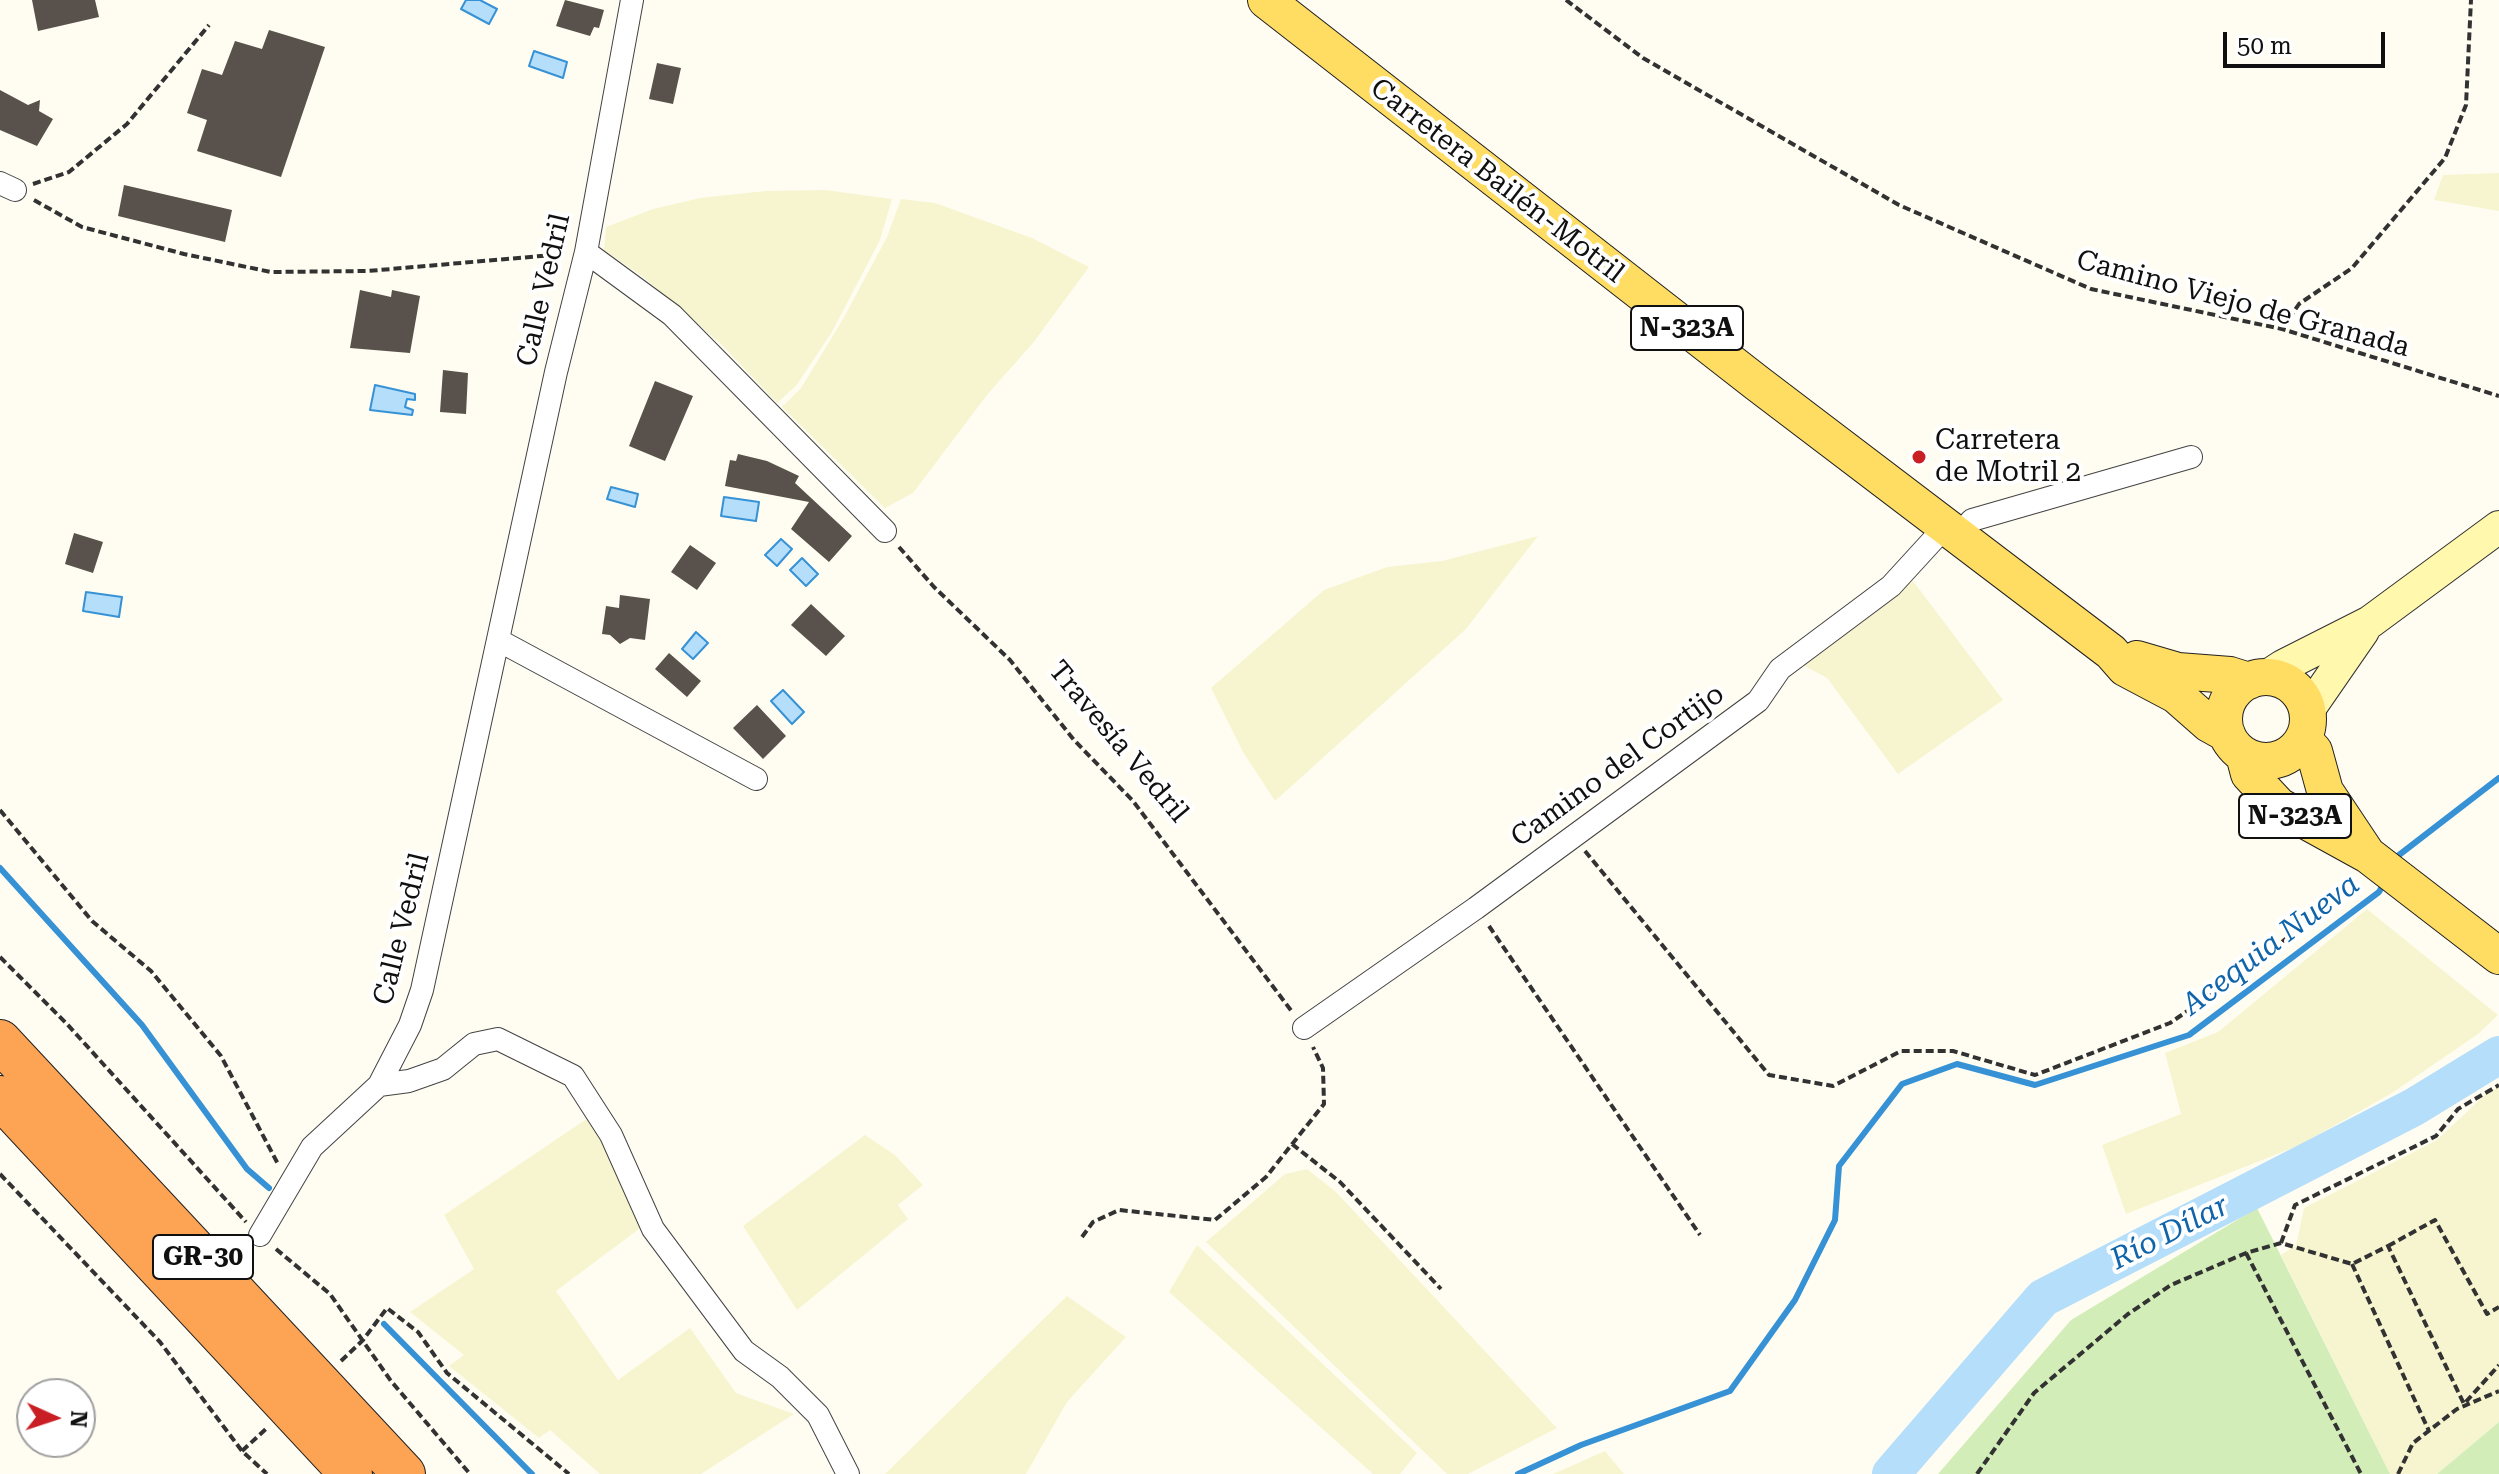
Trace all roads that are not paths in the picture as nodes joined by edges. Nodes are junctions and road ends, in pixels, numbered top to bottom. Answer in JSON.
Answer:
{"nodes":[{"id":1,"x":632,"y":0,"type":"edge"},
{"id":2,"x":1266,"y":0,"type":"edge"},
{"id":3,"x":586,"y":252,"type":"junction"},
{"id":4,"x":2191,"y":457,"type":"dead end"},
{"id":5,"x":2499,"y":527,"type":"edge"},
{"id":6,"x":885,"y":531,"type":"road end"},
{"id":7,"x":1952,"y":532,"type":"junction"},
{"id":8,"x":2370,"y":622,"type":"junction"},
{"id":9,"x":498,"y":640,"type":"junction"},
{"id":10,"x":2111,"y":652,"type":"junction"},
{"id":11,"x":2258,"y":679,"type":"junction"},
{"id":12,"x":2305,"y":725,"type":"junction"},
{"id":13,"x":2235,"y":744,"type":"junction"},
{"id":14,"x":756,"y":779,"type":"dead end"},
{"id":15,"x":2372,"y":858,"type":"junction"},
{"id":16,"x":2499,"y":956,"type":"edge"},
{"id":17,"x":1304,"y":1028,"type":"road end"},
{"id":18,"x":0,"y":1041,"type":"edge"},
{"id":19,"x":379,"y":1085,"type":"junction"},
{"id":20,"x":0,"y":1097,"type":"edge"},
{"id":21,"x":260,"y":1235,"type":"road end"},
{"id":22,"x":351,"y":1474,"type":"edge"},
{"id":23,"x":404,"y":1474,"type":"edge"},
{"id":24,"x":848,"y":1474,"type":"edge"}],
"edges":[{"from":1,"to":3,"type":"street","name":"Calle Vedril"},
{"from":2,"to":7,"type":"main road","name":"Carretera Bailén-Motril","number":"N-323A"},
{"from":3,"to":6,"type":"street"},
{"from":3,"to":9,"type":"street","name":"Calle Vedril"},
{"from":4,"to":7,"type":"street","name":"Camino del Cortijo"},
{"from":5,"to":8,"type":"street"},
{"from":7,"to":10,"type":"main road","name":"Carretera Bailén-Motril","number":"N-323A"},
{"from":7,"to":17,"type":"street","name":"Camino del Cortijo"},
{"from":8,"to":11,"type":"street"},
{"from":8,"to":12,"type":"street"},
{"from":9,"to":14,"type":"street"},
{"from":9,"to":19,"type":"street","name":"Calle Vedril"},
{"from":10,"to":11,"type":"main road","name":"Carretera Bailén-Motril","number":"N-323A"},
{"from":10,"to":13,"type":"main road","name":"Carretera Bailén-Motril","number":"N-323A"},
{"from":11,"to":12,"type":"main road","number":"N-323A"},
{"from":11,"to":13,"type":"main road"},
{"from":12,"to":13,"type":"main road","number":"N-323A"},
{"from":12,"to":15,"type":"main road","number":"N-323A"},
{"from":13,"to":15,"type":"main road","number":"N-323A"},
{"from":15,"to":16,"type":"main road","number":"N-323A"},
{"from":18,"to":23,"type":"highway","number":"GR-30"},
{"from":19,"to":21,"type":"street","name":"Calle Vedril"},
{"from":19,"to":24,"type":"street"},
{"from":20,"to":22,"type":"highway","number":"GR-30"}]}
